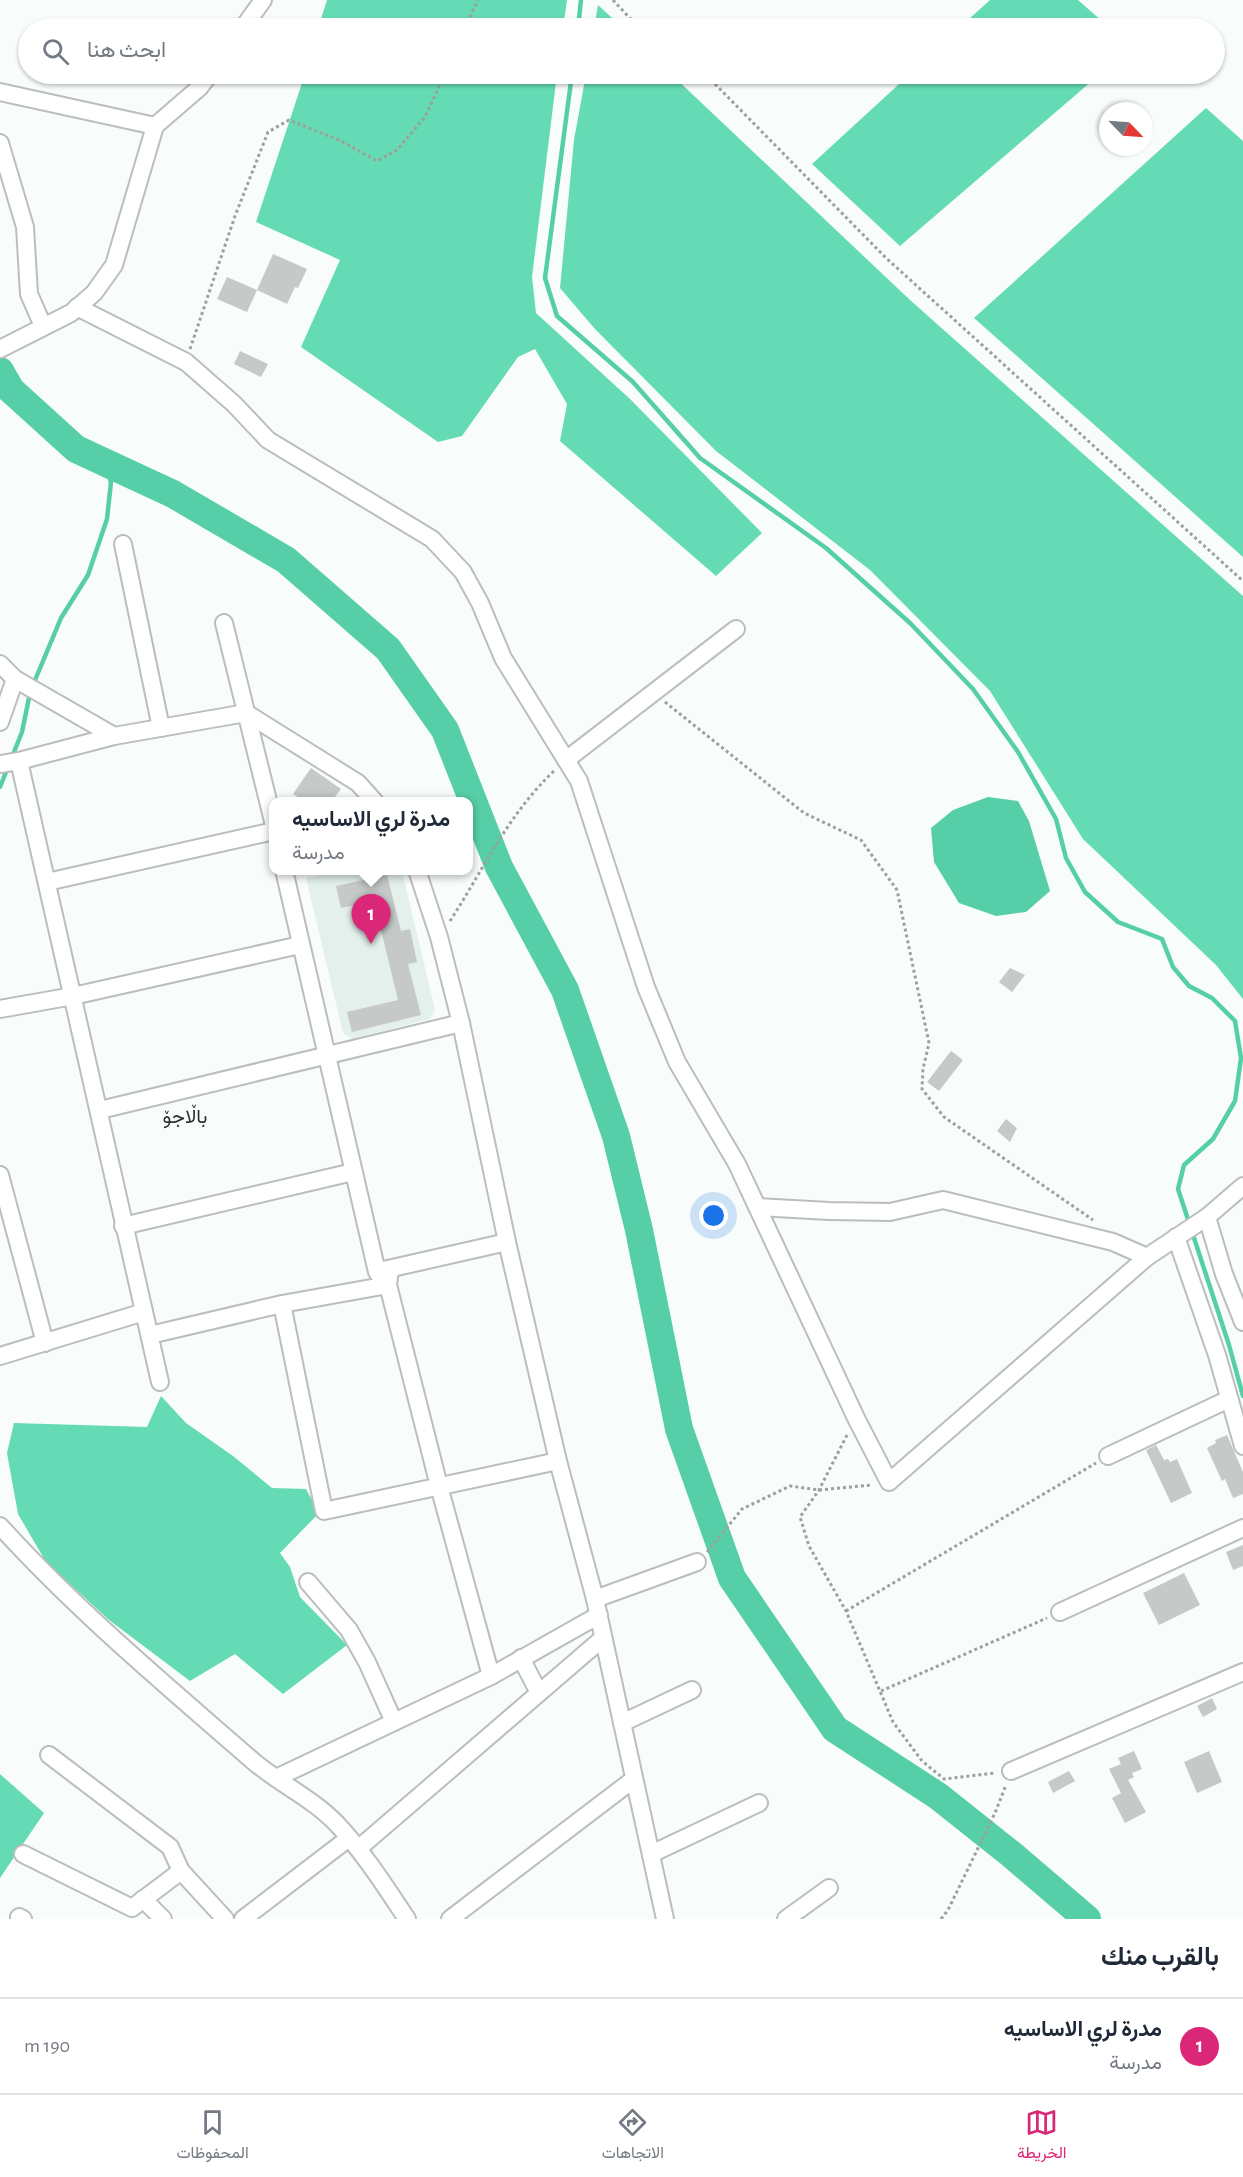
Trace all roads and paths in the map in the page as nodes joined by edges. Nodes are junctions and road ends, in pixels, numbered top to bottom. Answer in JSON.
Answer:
{"nodes":[{"id":1,"x":263,"y":0,"type":"edge"},
{"id":2,"x":478,"y":0,"type":"edge"},
{"id":3,"x":613,"y":0,"type":"edge"},
{"id":4,"x":250,"y":18,"type":"edge"},
{"id":5,"x":470,"y":18,"type":"edge"},
{"id":6,"x":630,"y":18,"type":"edge"},
{"id":7,"x":202,"y":84,"type":"edge"},
{"id":8,"x":440,"y":84,"type":"edge"},
{"id":9,"x":715,"y":84,"type":"edge"},
{"id":10,"x":0,"y":92,"type":"edge"},
{"id":11,"x":155,"y":126,"type":"junction"},
{"id":12,"x":0,"y":143,"type":"edge"},
{"id":13,"x":77,"y":307,"type":"junction"},
{"id":14,"x":44,"y":326,"type":"junction"},
{"id":15,"x":0,"y":349,"type":"edge"},
{"id":16,"x":186,"y":362,"type":"junction"},
{"id":17,"x":123,"y":544,"type":"dead end"},
{"id":18,"x":1243,"y":580,"type":"edge"},
{"id":19,"x":224,"y":623,"type":"dead end"},
{"id":20,"x":736,"y":629,"type":"dead end"},
{"id":21,"x":0,"y":664,"type":"edge"},
{"id":22,"x":15,"y":679,"type":"junction"},
{"id":23,"x":653,"y":693,"type":"junction"},
{"id":24,"x":246,"y":712,"type":"junction"},
{"id":25,"x":0,"y":722,"type":"edge"},
{"id":26,"x":161,"y":728,"type":"junction"},
{"id":27,"x":114,"y":736,"type":"junction"},
{"id":28,"x":566,"y":760,"type":"junction"},
{"id":29,"x":19,"y":761,"type":"junction"},
{"id":30,"x":0,"y":764,"type":"edge"},
{"id":31,"x":371,"y":797,"type":"edge"},
{"id":32,"x":269,"y":808,"type":"edge"},
{"id":33,"x":269,"y":832,"type":"edge"},
{"id":34,"x":285,"y":875,"type":"edge"},
{"id":35,"x":419,"y":875,"type":"edge"},
{"id":36,"x":47,"y":882,"type":"junction"},
{"id":37,"x":439,"y":938,"type":"junction"},
{"id":38,"x":300,"y":945,"type":"junction"},
{"id":39,"x":73,"y":996,"type":"junction"},
{"id":40,"x":0,"y":1009,"type":"edge"},
{"id":41,"x":461,"y":1023,"type":"junction"},
{"id":42,"x":326,"y":1056,"type":"junction"},
{"id":43,"x":100,"y":1110,"type":"junction"},
{"id":44,"x":353,"y":1172,"type":"junction"},
{"id":45,"x":0,"y":1175,"type":"edge"},
{"id":46,"x":1243,"y":1186,"type":"edge"},
{"id":47,"x":757,"y":1207,"type":"junction"},
{"id":48,"x":1204,"y":1220,"type":"junction"},
{"id":49,"x":1100,"y":1224,"type":"dead end"},
{"id":50,"x":123,"y":1226,"type":"junction"},
{"id":51,"x":1180,"y":1235,"type":"junction"},
{"id":52,"x":507,"y":1242,"type":"junction"},
{"id":53,"x":1147,"y":1257,"type":"junction"},
{"id":54,"x":385,"y":1275,"type":"junction"},
{"id":55,"x":282,"y":1304,"type":"junction"},
{"id":56,"x":144,"y":1312,"type":"junction"},
{"id":57,"x":1243,"y":1322,"type":"edge"},
{"id":58,"x":150,"y":1335,"type":"junction"},
{"id":59,"x":45,"y":1343,"type":"junction"},
{"id":60,"x":0,"y":1356,"type":"edge"},
{"id":61,"x":160,"y":1382,"type":"dead end"},
{"id":62,"x":1229,"y":1399,"type":"junction"},
{"id":63,"x":856,"y":1418,"type":"junction"},
{"id":64,"x":1243,"y":1446,"type":"edge"},
{"id":65,"x":1108,"y":1456,"type":"joint"},
{"id":66,"x":558,"y":1461,"type":"junction"},
{"id":67,"x":889,"y":1482,"type":"junction"},
{"id":68,"x":439,"y":1486,"type":"junction"},
{"id":69,"x":819,"y":1490,"type":"junction"},
{"id":70,"x":0,"y":1526,"type":"edge"},
{"id":71,"x":1243,"y":1528,"type":"edge"},
{"id":72,"x":697,"y":1562,"type":"joint"},
{"id":73,"x":308,"y":1582,"type":"dead end"},
{"id":74,"x":597,"y":1607,"type":"junction"},
{"id":75,"x":846,"y":1611,"type":"junction"},
{"id":76,"x":1060,"y":1612,"type":"joint"},
{"id":77,"x":603,"y":1638,"type":"junction"},
{"id":78,"x":521,"y":1658,"type":"junction"},
{"id":79,"x":1243,"y":1672,"type":"edge"},
{"id":80,"x":491,"y":1676,"type":"junction"},
{"id":81,"x":692,"y":1690,"type":"dead end"},
{"id":82,"x":881,"y":1691,"type":"junction"},
{"id":83,"x":539,"y":1693,"type":"junction"},
{"id":84,"x":394,"y":1722,"type":"junction"},
{"id":85,"x":622,"y":1723,"type":"junction"},
{"id":86,"x":49,"y":1755,"type":"dead end"},
{"id":87,"x":1011,"y":1771,"type":"junction"},
{"id":88,"x":276,"y":1778,"type":"junction"},
{"id":89,"x":634,"y":1779,"type":"junction"},
{"id":90,"x":759,"y":1803,"type":"dead end"},
{"id":91,"x":354,"y":1843,"type":"junction"},
{"id":92,"x":23,"y":1854,"type":"dead end"},
{"id":93,"x":651,"y":1854,"type":"junction"},
{"id":94,"x":181,"y":1871,"type":"junction"},
{"id":95,"x":829,"y":1888,"type":"dead end"},
{"id":96,"x":143,"y":1899,"type":"junction"},
{"id":97,"x":163,"y":1919,"type":"edge"},
{"id":98,"x":225,"y":1919,"type":"edge"},
{"id":99,"x":243,"y":1919,"type":"edge"},
{"id":100,"x":407,"y":1919,"type":"edge"},
{"id":101,"x":450,"y":1919,"type":"edge"},
{"id":102,"x":665,"y":1919,"type":"edge"},
{"id":103,"x":786,"y":1919,"type":"edge"},
{"id":104,"x":941,"y":1919,"type":"edge"}],
"edges":[{"from":1,"to":4,"type":"street"},
{"from":2,"to":5,"type":"path"},
{"from":3,"to":6,"type":"path"},
{"from":7,"to":11,"type":"street"},
{"from":8,"to":16,"type":"path"},
{"from":9,"to":18,"type":"path"},
{"from":10,"to":11,"type":"street"},
{"from":11,"to":13,"type":"street"},
{"from":12,"to":14,"type":"street"},
{"from":13,"to":14,"type":"street"},
{"from":13,"to":16,"type":"street"},
{"from":14,"to":15,"type":"street"},
{"from":16,"to":28,"type":"street"},
{"from":17,"to":26,"type":"street"},
{"from":19,"to":24,"type":"street"},
{"from":20,"to":23,"type":"street"},
{"from":21,"to":22,"type":"street"},
{"from":22,"to":25,"type":"street"},
{"from":22,"to":27,"type":"street"},
{"from":23,"to":28,"type":"street"},
{"from":23,"to":49,"type":"path"},
{"from":24,"to":26,"type":"street"},
{"from":24,"to":31,"type":"street"},
{"from":24,"to":32,"type":"street"},
{"from":26,"to":27,"type":"street"},
{"from":27,"to":29,"type":"street"},
{"from":28,"to":37,"type":"path"},
{"from":28,"to":47,"type":"street"},
{"from":29,"to":30,"type":"street"},
{"from":29,"to":36,"type":"street"},
{"from":33,"to":36,"type":"street"},
{"from":34,"to":38,"type":"street"},
{"from":35,"to":37,"type":"street"},
{"from":36,"to":39,"type":"street"},
{"from":37,"to":41,"type":"street"},
{"from":38,"to":39,"type":"street"},
{"from":38,"to":42,"type":"street"},
{"from":39,"to":40,"type":"street"},
{"from":39,"to":43,"type":"street"},
{"from":41,"to":42,"type":"street"},
{"from":41,"to":52,"type":"street"},
{"from":42,"to":43,"type":"street"},
{"from":42,"to":44,"type":"street"},
{"from":43,"to":50,"type":"street"},
{"from":44,"to":50,"type":"street"},
{"from":44,"to":54,"type":"street"},
{"from":45,"to":59,"type":"street"},
{"from":46,"to":48,"type":"street"},
{"from":47,"to":53,"type":"street"},
{"from":47,"to":63,"type":"street"},
{"from":48,"to":51,"type":"street"},
{"from":48,"to":57,"type":"street"},
{"from":50,"to":56,"type":"street"},
{"from":51,"to":53,"type":"street"},
{"from":51,"to":62,"type":"street"},
{"from":52,"to":54,"type":"street"},
{"from":52,"to":66,"type":"street"},
{"from":53,"to":67,"type":"street"},
{"from":54,"to":55,"type":"street"},
{"from":54,"to":68,"type":"street"},
{"from":55,"to":58,"type":"street"},
{"from":55,"to":68,"type":"street"},
{"from":56,"to":58,"type":"street"},
{"from":56,"to":59,"type":"street"},
{"from":58,"to":61,"type":"street"},
{"from":59,"to":60,"type":"street"},
{"from":62,"to":64,"type":"street"},
{"from":62,"to":65,"type":"street"},
{"from":63,"to":67,"type":"street"},
{"from":63,"to":69,"type":"path"},
{"from":65,"to":75,"type":"path"},
{"from":66,"to":68,"type":"street"},
{"from":66,"to":74,"type":"street"},
{"from":67,"to":69,"type":"path"},
{"from":68,"to":80,"type":"street"},
{"from":69,"to":72,"type":"path"},
{"from":69,"to":75,"type":"path"},
{"from":70,"to":88,"type":"street"},
{"from":71,"to":76,"type":"street"},
{"from":72,"to":74,"type":"street"},
{"from":73,"to":84,"type":"street"},
{"from":74,"to":77,"type":"street"},
{"from":74,"to":78,"type":"street"},
{"from":75,"to":82,"type":"path"},
{"from":76,"to":82,"type":"path"},
{"from":77,"to":83,"type":"street"},
{"from":77,"to":85,"type":"street"},
{"from":78,"to":80,"type":"street"},
{"from":78,"to":83,"type":"street"},
{"from":79,"to":87,"type":"street"},
{"from":80,"to":84,"type":"street"},
{"from":81,"to":85,"type":"street"},
{"from":82,"to":87,"type":"path"},
{"from":83,"to":91,"type":"street"},
{"from":84,"to":88,"type":"street"},
{"from":85,"to":89,"type":"street"},
{"from":86,"to":94,"type":"street"},
{"from":87,"to":104,"type":"path"},
{"from":88,"to":91,"type":"street"},
{"from":89,"to":93,"type":"street"},
{"from":89,"to":101,"type":"street"},
{"from":90,"to":93,"type":"street"},
{"from":91,"to":99,"type":"street"},
{"from":91,"to":100,"type":"street"},
{"from":92,"to":96,"type":"street"},
{"from":93,"to":102,"type":"street"},
{"from":94,"to":96,"type":"street"},
{"from":94,"to":98,"type":"street"},
{"from":95,"to":103,"type":"street"},
{"from":96,"to":97,"type":"street"}]}
